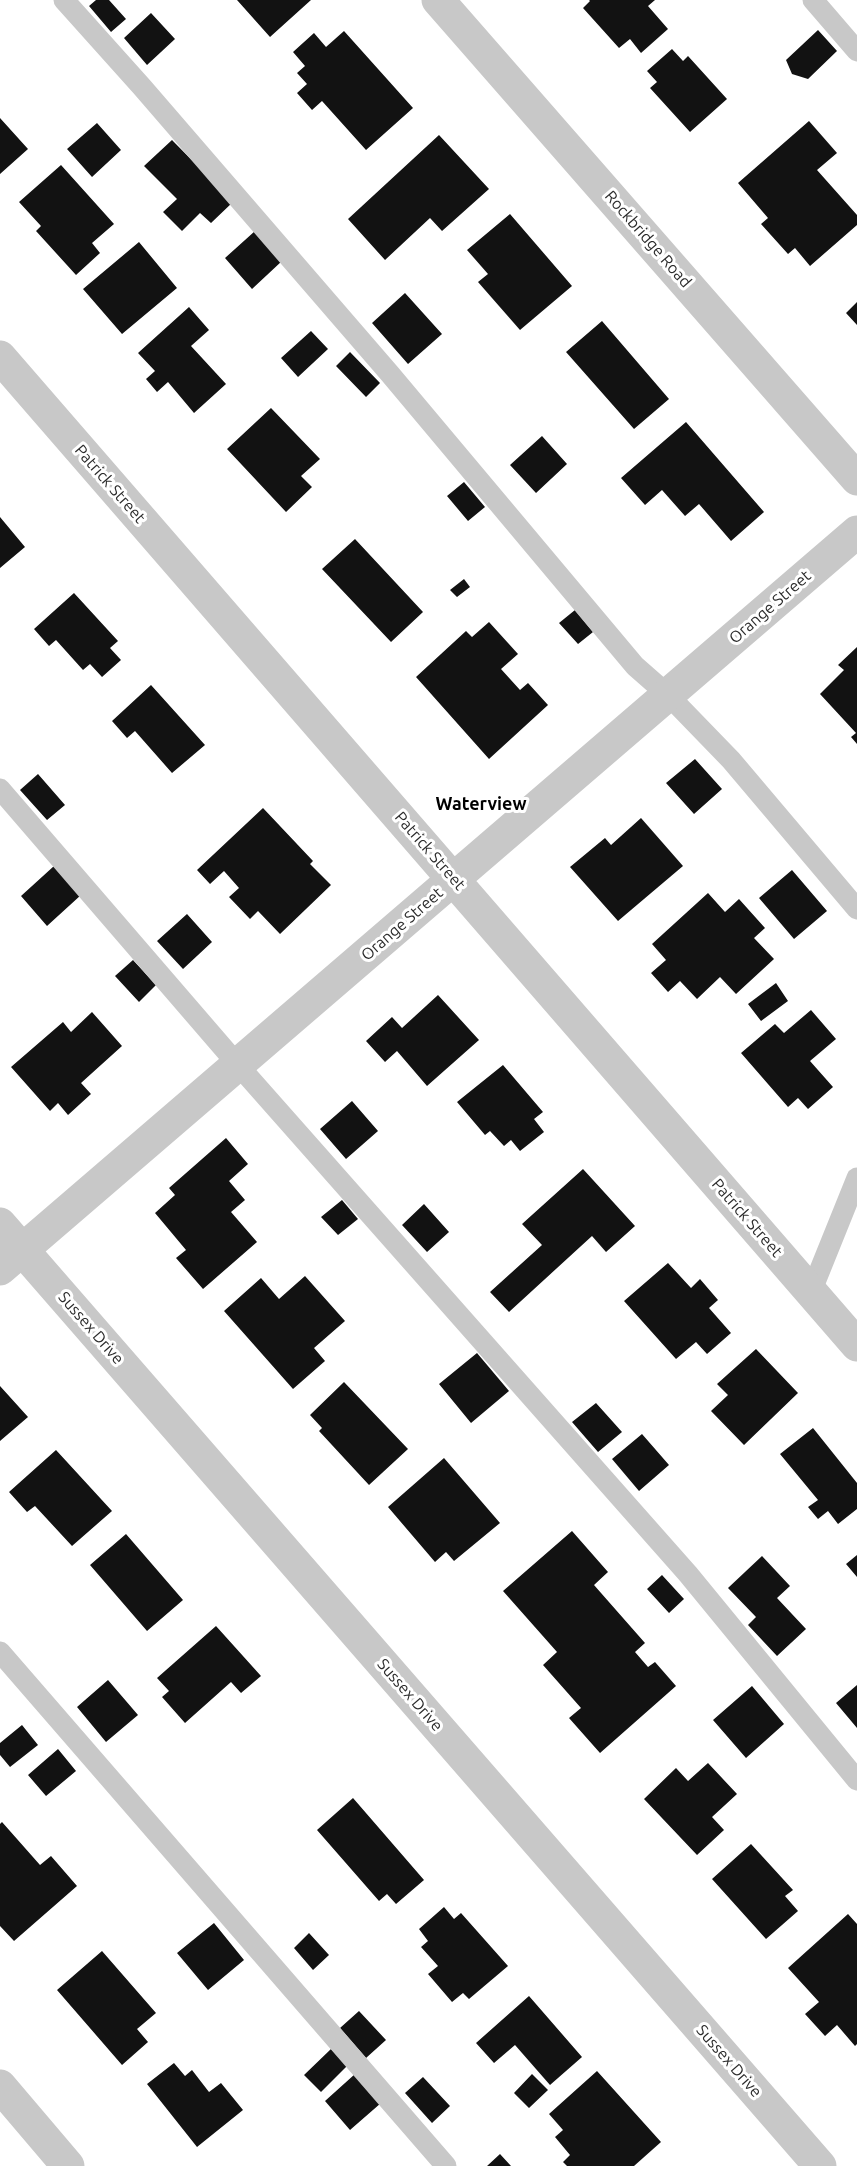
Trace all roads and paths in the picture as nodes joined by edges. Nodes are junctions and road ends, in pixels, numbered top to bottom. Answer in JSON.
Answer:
{"nodes":[{"id":1,"x":64,"y":0,"type":"edge"},
{"id":2,"x":438,"y":0,"type":"edge"},
{"id":3,"x":813,"y":0,"type":"edge"},
{"id":4,"x":857,"y":51,"type":"edge"},
{"id":5,"x":0,"y":357,"type":"edge"},
{"id":6,"x":857,"y":479,"type":"edge"},
{"id":7,"x":857,"y":532,"type":"edge"},
{"id":8,"x":668,"y":695,"type":"junction"},
{"id":9,"x":0,"y":789,"type":"edge"},
{"id":10,"x":454,"y":879,"type":"junction"},
{"id":11,"x":857,"y":909,"type":"edge"},
{"id":12,"x":238,"y":1065,"type":"junction"},
{"id":13,"x":857,"y":1178,"type":"edge"},
{"id":14,"x":0,"y":1224,"type":"edge"},
{"id":15,"x":11,"y":1259,"type":"edge"},
{"id":16,"x":811,"y":1292,"type":"junction"},
{"id":17,"x":857,"y":1346,"type":"edge"},
{"id":18,"x":0,"y":1652,"type":"edge"},
{"id":19,"x":857,"y":1780,"type":"edge"},
{"id":20,"x":0,"y":2086,"type":"edge"},
{"id":21,"x":68,"y":2166,"type":"edge"},
{"id":22,"x":446,"y":2166,"type":"edge"},
{"id":23,"x":820,"y":2166,"type":"edge"}],
"edges":[{"from":1,"to":8,"type":"lane"},
{"from":2,"to":6,"type":"street","name":"Rockbridge Road"},
{"from":3,"to":4,"type":"lane"},
{"from":5,"to":10,"type":"street","name":"Patrick Street"},
{"from":7,"to":8,"type":"street","name":"Orange Street"},
{"from":8,"to":10,"type":"street","name":"Orange Street"},
{"from":8,"to":11,"type":"lane"},
{"from":9,"to":12,"type":"lane"},
{"from":10,"to":12,"type":"street","name":"Orange Street"},
{"from":10,"to":16,"type":"street","name":"Patrick Street"},
{"from":12,"to":15,"type":"street","name":"Orange Street"},
{"from":12,"to":19,"type":"lane"},
{"from":13,"to":16,"type":"lane"},
{"from":14,"to":15,"type":"street","name":"Sussex Drive"},
{"from":15,"to":23,"type":"street","name":"Sussex Drive"},
{"from":16,"to":17,"type":"street","name":"Patrick Street"},
{"from":18,"to":22,"type":"lane"},
{"from":20,"to":21,"type":"street"}]}
